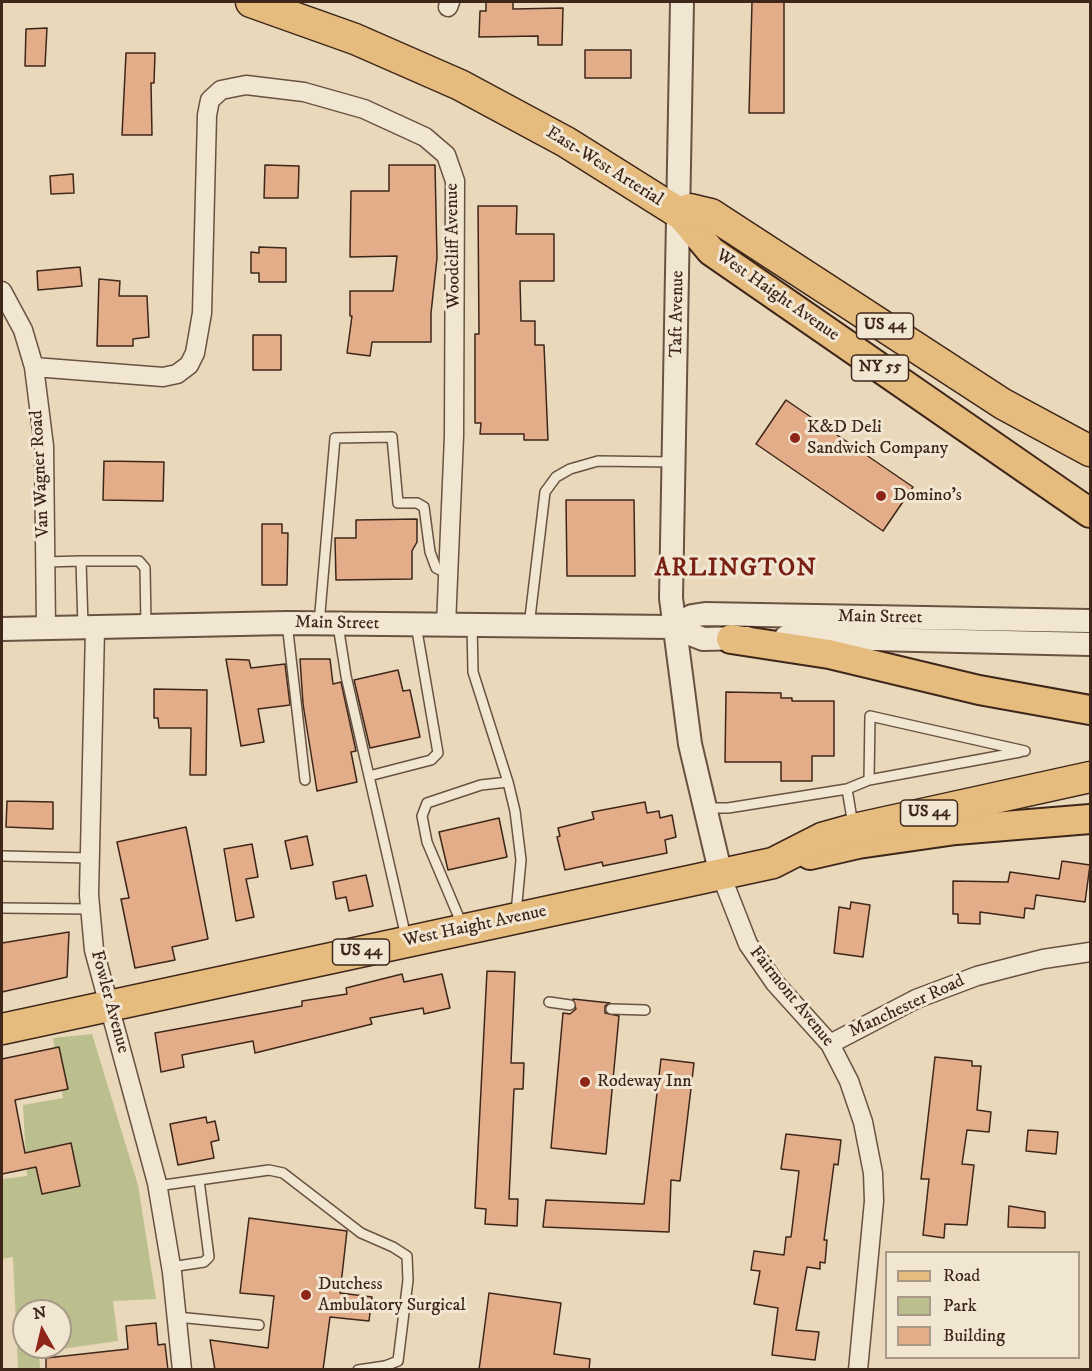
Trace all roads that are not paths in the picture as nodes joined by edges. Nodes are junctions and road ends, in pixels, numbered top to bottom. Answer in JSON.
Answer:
{"nodes":[{"id":1,"x":251,"y":2,"type":"edge"},
{"id":2,"x":682,"y":2,"type":"edge"},
{"id":3,"x":679,"y":213,"type":"junction"},
{"id":4,"x":2,"y":291,"type":"edge"},
{"id":5,"x":34,"y":367,"type":"junction"},
{"id":6,"x":1090,"y":452,"type":"edge"},
{"id":7,"x":674,"y":462,"type":"junction"},
{"id":8,"x":1090,"y":513,"type":"edge"},
{"id":9,"x":81,"y":561,"type":"junction"},
{"id":10,"x":45,"y":562,"type":"junction"},
{"id":11,"x":448,"y":574,"type":"junction"},
{"id":12,"x":1090,"y":621,"type":"edge"},
{"id":13,"x":287,"y":623,"type":"junction"},
{"id":14,"x":328,"y":624,"type":"junction"},
{"id":15,"x":416,"y":625,"type":"junction"},
{"id":16,"x":446,"y":625,"type":"junction"},
{"id":17,"x":472,"y":625,"type":"junction"},
{"id":18,"x":529,"y":626,"type":"junction"},
{"id":19,"x":146,"y":627,"type":"junction"},
{"id":20,"x":673,"y":627,"type":"junction"},
{"id":21,"x":2,"y":629,"type":"edge"},
{"id":22,"x":46,"y":629,"type":"junction"},
{"id":23,"x":89,"y":629,"type":"junction"},
{"id":24,"x":731,"y":639,"type":"junction"},
{"id":25,"x":1090,"y":644,"type":"edge"},
{"id":26,"x":1090,"y":711,"type":"edge"},
{"id":27,"x":369,"y":776,"type":"junction"},
{"id":28,"x":1090,"y":777,"type":"edge"},
{"id":29,"x":305,"y":780,"type":"dead end"},
{"id":30,"x":869,"y":780,"type":"junction"},
{"id":31,"x":508,"y":782,"type":"junction"},
{"id":32,"x":847,"y":789,"type":"junction"},
{"id":33,"x":704,"y":808,"type":"junction"},
{"id":34,"x":1090,"y":819,"type":"edge"},
{"id":35,"x":856,"y":837,"type":"junction"},
{"id":36,"x":2,"y":856,"type":"edge"},
{"id":37,"x":90,"y":858,"type":"junction"},
{"id":38,"x":721,"y":874,"type":"junction"},
{"id":39,"x":2,"y":908,"type":"edge"},
{"id":40,"x":90,"y":909,"type":"junction"},
{"id":41,"x":516,"y":919,"type":"junction"},
{"id":42,"x":464,"y":930,"type":"junction"},
{"id":43,"x":408,"y":942,"type":"junction"},
{"id":44,"x":1090,"y":952,"type":"edge"},
{"id":45,"x":549,"y":1002,"type":"dead end"},
{"id":46,"x":570,"y":1005,"type":"dead end"},
{"id":47,"x":109,"y":1006,"type":"junction"},
{"id":48,"x":611,"y":1009,"type":"dead end"},
{"id":49,"x":645,"y":1010,"type":"dead end"},
{"id":50,"x":2,"y":1029,"type":"edge"},
{"id":51,"x":830,"y":1044,"type":"junction"},
{"id":52,"x":199,"y":1180,"type":"junction"},
{"id":53,"x":157,"y":1186,"type":"junction"},
{"id":54,"x":171,"y":1267,"type":"junction"},
{"id":55,"x":177,"y":1317,"type":"junction"},
{"id":56,"x":259,"y":1325,"type":"dead end"},
{"id":57,"x":182,"y":1370,"type":"edge"},
{"id":58,"x":358,"y":1370,"type":"edge"},
{"id":59,"x":858,"y":1370,"type":"edge"}],
"edges":[{"from":1,"to":3,"type":"highway","name":"East-West Arterial"},
{"from":2,"to":3,"type":"street","name":"Taft Avenue"},
{"from":3,"to":6,"type":"highway","name":"East-West Arterial","number":"US 44"},
{"from":3,"to":7,"type":"street","name":"Taft Avenue"},
{"from":3,"to":8,"type":"main road","name":"West Haight Avenue","number":"NY 55"},
{"from":4,"to":5,"type":"street","name":"Van Wagner Road"},
{"from":5,"to":10,"type":"street","name":"Van Wagner Road"},
{"from":5,"to":11,"type":"street","name":"Woodcliff Avenue"},
{"from":7,"to":18,"type":"lane"},
{"from":7,"to":20,"type":"street","name":"Taft Avenue"},
{"from":9,"to":10,"type":"lane"},
{"from":9,"to":19,"type":"lane"},
{"from":9,"to":23,"type":"lane"},
{"from":10,"to":22,"type":"street","name":"Van Wagner Road"},
{"from":11,"to":14,"type":"lane"},
{"from":11,"to":16,"type":"street","name":"Woodcliff Avenue"},
{"from":12,"to":20,"type":"street","name":"Main Street"},
{"from":13,"to":14,"type":"street","name":"Main Street"},
{"from":13,"to":19,"type":"street","name":"Main Street"},
{"from":13,"to":29,"type":"lane"},
{"from":14,"to":15,"type":"street","name":"Main Street"},
{"from":14,"to":27,"type":"lane"},
{"from":15,"to":16,"type":"street","name":"Main Street"},
{"from":15,"to":27,"type":"lane"},
{"from":16,"to":17,"type":"street","name":"Main Street"},
{"from":17,"to":18,"type":"street","name":"Main Street"},
{"from":17,"to":31,"type":"lane"},
{"from":18,"to":20,"type":"street","name":"Main Street"},
{"from":19,"to":23,"type":"street","name":"Main Street"},
{"from":20,"to":24,"type":"street","name":"Main Street"},
{"from":20,"to":33,"type":"street","name":"Fairmont Avenue"},
{"from":21,"to":22,"type":"street","name":"Main Street"},
{"from":22,"to":23,"type":"street","name":"Main Street"},
{"from":23,"to":37,"type":"street","name":"Fowler Avenue"},
{"from":24,"to":25,"type":"street","name":"Main Street"},
{"from":24,"to":26,"type":"main road"},
{"from":27,"to":43,"type":"lane"},
{"from":28,"to":35,"type":"highway","number":"US 44"},
{"from":30,"to":30,"type":"lane"},
{"from":30,"to":32,"type":"lane"},
{"from":31,"to":41,"type":"lane"},
{"from":31,"to":42,"type":"lane"},
{"from":32,"to":33,"type":"lane"},
{"from":32,"to":35,"type":"lane"},
{"from":33,"to":38,"type":"street","name":"Fairmont Avenue"},
{"from":34,"to":35,"type":"main road"},
{"from":35,"to":38,"type":"highway","name":"West Haight Avenue","number":"US 44"},
{"from":36,"to":37,"type":"lane"},
{"from":37,"to":40,"type":"street","name":"Fowler Avenue"},
{"from":38,"to":41,"type":"highway","name":"West Haight Avenue","number":"US 44"},
{"from":38,"to":51,"type":"street","name":"Fairmont Avenue"},
{"from":39,"to":40,"type":"lane"},
{"from":40,"to":47,"type":"street","name":"Fowler Avenue"},
{"from":41,"to":42,"type":"highway","name":"West Haight Avenue","number":"US 44"},
{"from":42,"to":43,"type":"highway","name":"West Haight Avenue","number":"US 44"},
{"from":43,"to":47,"type":"highway","name":"West Haight Avenue","number":"US 44"},
{"from":44,"to":51,"type":"street","name":"Manchester Road"},
{"from":45,"to":46,"type":"lane"},
{"from":47,"to":50,"type":"highway","name":"West Haight Avenue","number":"US 44"},
{"from":47,"to":53,"type":"street","name":"Fowler Avenue"},
{"from":48,"to":49,"type":"lane"},
{"from":51,"to":59,"type":"street","name":"Fairmont Avenue"},
{"from":52,"to":53,"type":"lane"},
{"from":52,"to":54,"type":"lane"},
{"from":52,"to":58,"type":"lane"},
{"from":53,"to":54,"type":"street","name":"Fowler Avenue"},
{"from":54,"to":55,"type":"street","name":"Fowler Avenue"},
{"from":55,"to":56,"type":"lane"},
{"from":55,"to":57,"type":"street","name":"Fowler Avenue"}]}
